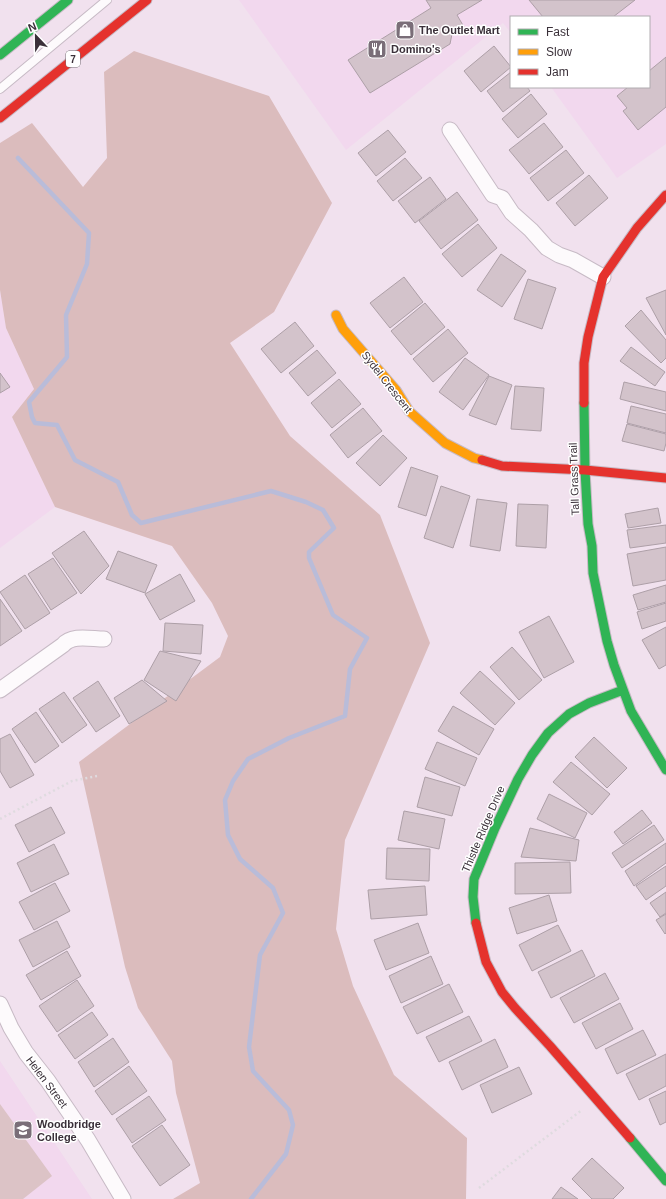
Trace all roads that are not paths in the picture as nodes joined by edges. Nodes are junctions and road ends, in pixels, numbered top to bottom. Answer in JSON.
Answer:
{"nodes":[{"id":1,"x":68,"y":0,"type":"edge"},
{"id":2,"x":107,"y":0,"type":"edge"},
{"id":3,"x":147,"y":0,"type":"edge"},
{"id":4,"x":0,"y":55,"type":"edge"},
{"id":5,"x":0,"y":89,"type":"edge"},
{"id":6,"x":0,"y":118,"type":"edge"},
{"id":7,"x":450,"y":130,"type":"dead end"},
{"id":8,"x":666,"y":195,"type":"edge"},
{"id":9,"x":603,"y":277,"type":"junction"},
{"id":10,"x":336,"y":315,"type":"dead end"},
{"id":11,"x":585,"y":470,"type":"junction"},
{"id":12,"x":666,"y":478,"type":"edge"},
{"id":13,"x":104,"y":639,"type":"dead end"},
{"id":14,"x":0,"y":690,"type":"edge"},
{"id":15,"x":623,"y":690,"type":"junction"},
{"id":16,"x":666,"y":770,"type":"edge"},
{"id":17,"x":0,"y":1004,"type":"edge"},
{"id":18,"x":666,"y":1181,"type":"edge"},
{"id":19,"x":124,"y":1199,"type":"edge"}],
"edges":[{"from":1,"to":4,"type":"street"},
{"from":2,"to":5,"type":"lane"},
{"from":3,"to":6,"type":"street","number":"7"},
{"from":7,"to":9,"type":"street"},
{"from":8,"to":9,"type":"street","name":"Tall Grass Trail"},
{"from":9,"to":11,"type":"street","name":"Tall Grass Trail"},
{"from":10,"to":11,"type":"street","name":"Sydel Crescent"},
{"from":11,"to":12,"type":"street","name":"Sydel Crescent"},
{"from":11,"to":15,"type":"street","name":"Tall Grass Trail"},
{"from":13,"to":14,"type":"street"},
{"from":15,"to":16,"type":"street","name":"Tall Grass Trail"},
{"from":15,"to":18,"type":"street","name":"Thistle Ridge Drive"},
{"from":17,"to":19,"type":"street","name":"Helen Street"}]}
